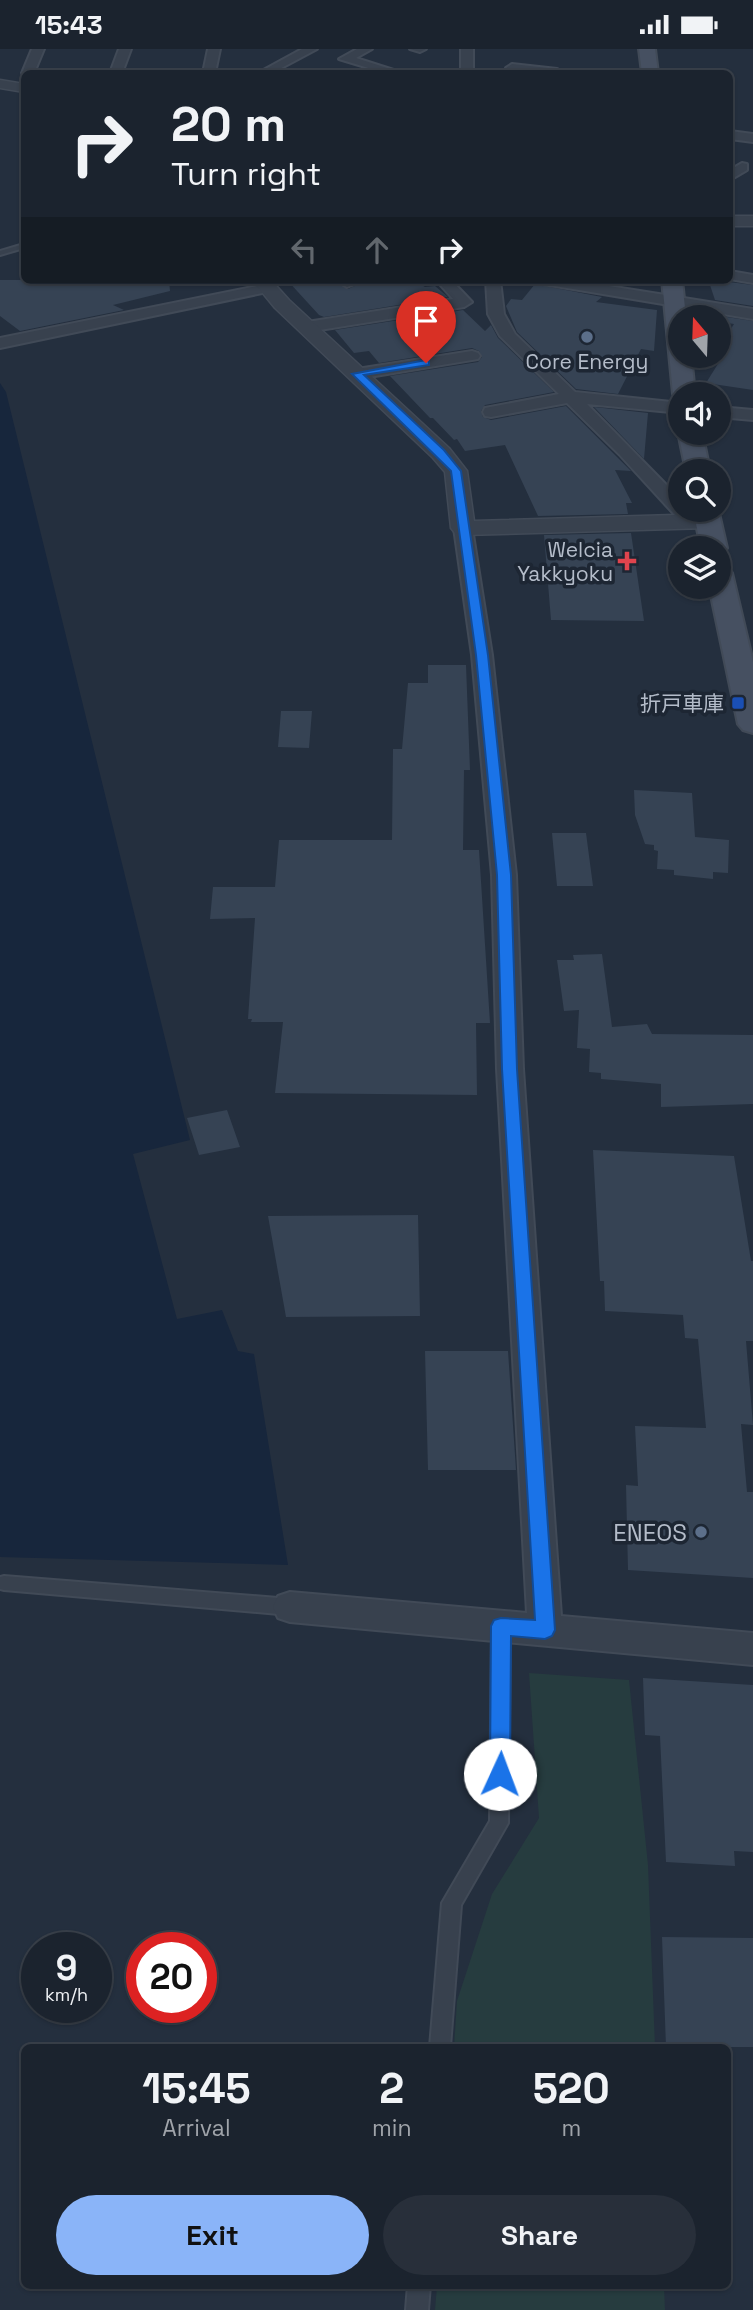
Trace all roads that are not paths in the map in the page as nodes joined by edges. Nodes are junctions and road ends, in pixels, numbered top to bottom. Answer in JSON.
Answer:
{"nodes":[{"id":1,"x":38,"y":49,"type":"edge"},
{"id":2,"x":125,"y":49,"type":"edge"},
{"id":3,"x":214,"y":49,"type":"edge"},
{"id":4,"x":366,"y":49,"type":"edge"},
{"id":5,"x":467,"y":49,"type":"edge"},
{"id":6,"x":647,"y":49,"type":"edge"},
{"id":7,"x":304,"y":51,"type":"edge"},
{"id":8,"x":512,"y":68,"type":"dead end"},
{"id":9,"x":28,"y":70,"type":"edge"},
{"id":10,"x":118,"y":70,"type":"edge"},
{"id":11,"x":210,"y":70,"type":"edge"},
{"id":12,"x":269,"y":70,"type":"edge"},
{"id":13,"x":386,"y":70,"type":"edge"},
{"id":14,"x":467,"y":70,"type":"edge"},
{"id":15,"x":530,"y":70,"type":"edge"},
{"id":16,"x":650,"y":70,"type":"edge"},
{"id":17,"x":0,"y":84,"type":"edge"},
{"id":18,"x":21,"y":88,"type":"edge"},
{"id":19,"x":733,"y":135,"type":"edge"},
{"id":20,"x":753,"y":138,"type":"edge"},
{"id":21,"x":742,"y":167,"type":"dead end"},
{"id":22,"x":733,"y":174,"type":"edge"},
{"id":23,"x":733,"y":221,"type":"edge"},
{"id":24,"x":753,"y":221,"type":"edge"},
{"id":25,"x":21,"y":247,"type":"edge"},
{"id":26,"x":0,"y":253,"type":"edge"},
{"id":27,"x":733,"y":276,"type":"edge"},
{"id":28,"x":753,"y":279,"type":"edge"},
{"id":29,"x":264,"y":284,"type":"edge"},
{"id":30,"x":447,"y":284,"type":"edge"},
{"id":31,"x":493,"y":284,"type":"edge"},
{"id":32,"x":567,"y":284,"type":"edge"},
{"id":33,"x":672,"y":284,"type":"edge"},
{"id":34,"x":674,"y":303,"type":"junction"},
{"id":35,"x":753,"y":314,"type":"edge"},
{"id":36,"x":307,"y":327,"type":"junction"},
{"id":37,"x":0,"y":343,"type":"edge"},
{"id":38,"x":472,"y":356,"type":"dead end"},
{"id":39,"x":357,"y":374,"type":"junction"},
{"id":40,"x":683,"y":382,"type":"edge"},
{"id":41,"x":571,"y":397,"type":"junction"},
{"id":42,"x":668,"y":407,"type":"edge"},
{"id":43,"x":491,"y":412,"type":"dead end"},
{"id":44,"x":731,"y":413,"type":"edge"},
{"id":45,"x":753,"y":415,"type":"edge"},
{"id":46,"x":668,"y":488,"type":"edge"},
{"id":47,"x":668,"y":519,"type":"edge"},
{"id":48,"x":463,"y":528,"type":"junction"},
{"id":49,"x":725,"y":599,"type":"edge"},
{"id":50,"x":753,"y":723,"type":"edge"},
{"id":51,"x":4,"y":1583,"type":"dead end"},
{"id":52,"x":290,"y":1607,"type":"joint"},
{"id":53,"x":501,"y":1626,"type":"junction"},
{"id":54,"x":545,"y":1630,"type":"junction"},
{"id":55,"x":753,"y":1649,"type":"edge"},
{"id":56,"x":440,"y":2044,"type":"edge"},
{"id":57,"x":419,"y":2289,"type":"edge"},
{"id":58,"x":417,"y":2310,"type":"edge"}],
"edges":[{"from":1,"to":9,"type":"street"},
{"from":2,"to":10,"type":"street"},
{"from":3,"to":11,"type":"street"},
{"from":4,"to":13,"type":"street"},
{"from":5,"to":14,"type":"street"},
{"from":6,"to":16,"type":"main road"},
{"from":7,"to":12,"type":"street"},
{"from":8,"to":15,"type":"street"},
{"from":17,"to":18,"type":"street"},
{"from":19,"to":20,"type":"street"},
{"from":21,"to":22,"type":"street"},
{"from":23,"to":24,"type":"street"},
{"from":25,"to":26,"type":"lane"},
{"from":27,"to":28,"type":"street"},
{"from":29,"to":36,"type":"street"},
{"from":29,"to":37,"type":"street"},
{"from":30,"to":36,"type":"street"},
{"from":31,"to":41,"type":"street"},
{"from":32,"to":34,"type":"street"},
{"from":33,"to":34,"type":"main road"},
{"from":34,"to":35,"type":"street"},
{"from":34,"to":40,"type":"main road"},
{"from":36,"to":39,"type":"street"},
{"from":38,"to":39,"type":"street"},
{"from":39,"to":48,"type":"street"},
{"from":41,"to":42,"type":"street"},
{"from":41,"to":43,"type":"street"},
{"from":41,"to":46,"type":"street"},
{"from":44,"to":45,"type":"street"},
{"from":47,"to":48,"type":"street"},
{"from":48,"to":54,"type":"street"},
{"from":49,"to":50,"type":"main road"},
{"from":51,"to":52,"type":"lane"},
{"from":52,"to":53,"type":"street"},
{"from":53,"to":54,"type":"street"},
{"from":53,"to":56,"type":"lane"},
{"from":54,"to":55,"type":"street"},
{"from":57,"to":58,"type":"lane"}]}
